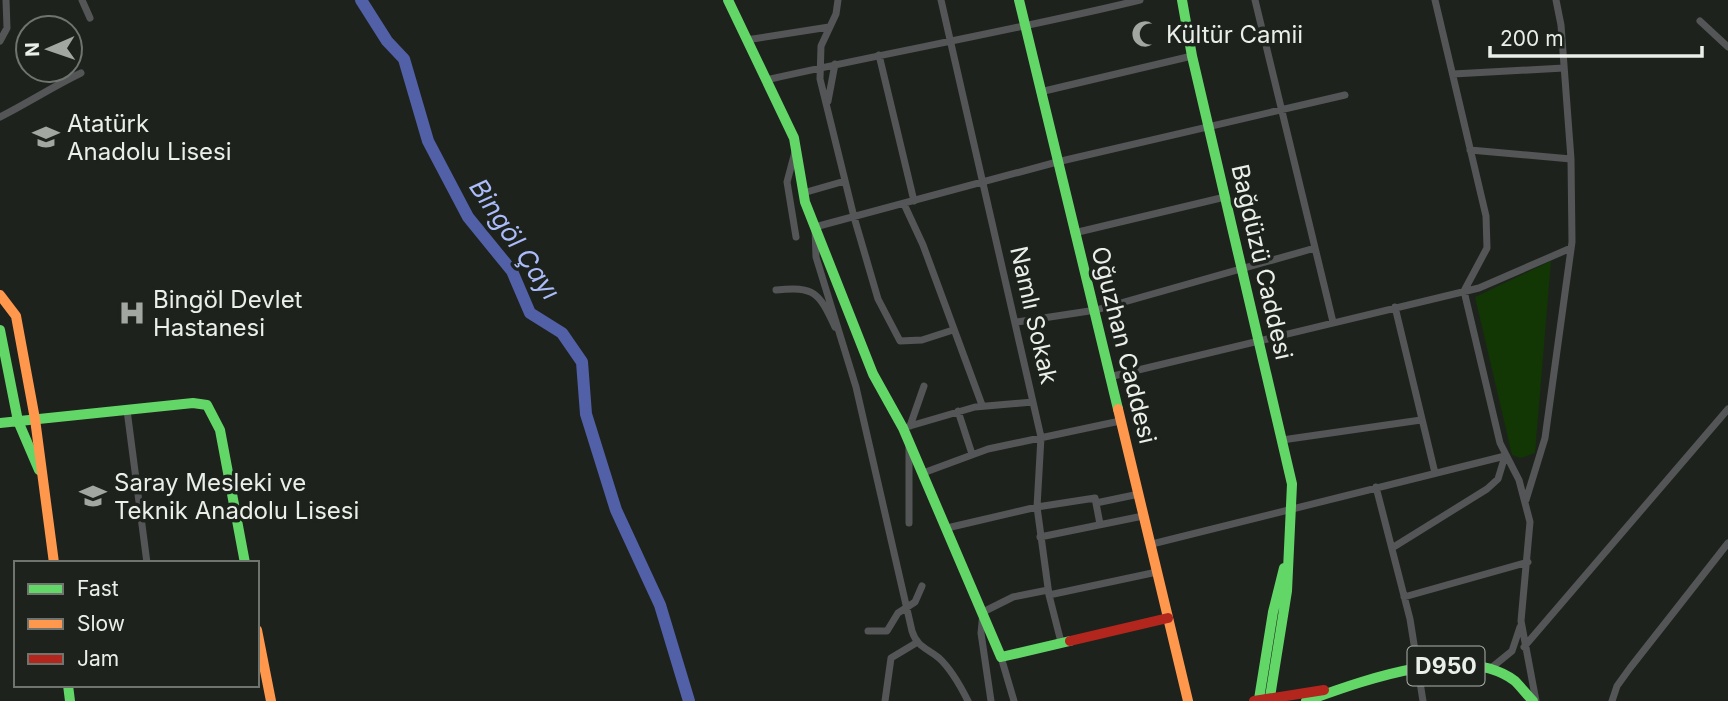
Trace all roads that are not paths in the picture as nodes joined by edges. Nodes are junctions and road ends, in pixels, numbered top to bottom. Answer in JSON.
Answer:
{"nodes":[{"id":1,"x":6,"y":0,"type":"edge"},
{"id":2,"x":82,"y":0,"type":"edge"},
{"id":3,"x":728,"y":0,"type":"edge"},
{"id":4,"x":838,"y":0,"type":"edge"},
{"id":5,"x":942,"y":0,"type":"edge"},
{"id":6,"x":1019,"y":0,"type":"edge"},
{"id":7,"x":1140,"y":0,"type":"edge"},
{"id":8,"x":1182,"y":0,"type":"edge"},
{"id":9,"x":1255,"y":0,"type":"edge"},
{"id":10,"x":1435,"y":0,"type":"edge"},
{"id":11,"x":1556,"y":0,"type":"edge"},
{"id":12,"x":90,"y":18,"type":"dead end"},
{"id":13,"x":1700,"y":21,"type":"dead end"},
{"id":14,"x":829,"y":27,"type":"junction"},
{"id":15,"x":1025,"y":28,"type":"junction"},
{"id":16,"x":747,"y":40,"type":"junction"},
{"id":17,"x":0,"y":41,"type":"edge"},
{"id":18,"x":952,"y":43,"type":"junction"},
{"id":19,"x":1728,"y":47,"type":"edge"},
{"id":20,"x":880,"y":55,"type":"junction"},
{"id":21,"x":1192,"y":56,"type":"junction"},
{"id":22,"x":835,"y":64,"type":"junction"},
{"id":23,"x":819,"y":68,"type":"junction"},
{"id":24,"x":1564,"y":68,"type":"junction"},
{"id":25,"x":1453,"y":74,"type":"junction"},
{"id":26,"x":766,"y":80,"type":"junction"},
{"id":27,"x":57,"y":84,"type":"edge"},
{"id":28,"x":1040,"y":92,"type":"junction"},
{"id":29,"x":1345,"y":94,"type":"dead end"},
{"id":30,"x":828,"y":101,"type":"junction"},
{"id":31,"x":1280,"y":110,"type":"junction"},
{"id":32,"x":0,"y":117,"type":"edge"},
{"id":33,"x":1209,"y":126,"type":"junction"},
{"id":34,"x":797,"y":148,"type":"junction"},
{"id":35,"x":1470,"y":150,"type":"junction"},
{"id":36,"x":1571,"y":159,"type":"junction"},
{"id":37,"x":1057,"y":162,"type":"junction"},
{"id":38,"x":845,"y":181,"type":"junction"},
{"id":39,"x":984,"y":181,"type":"junction"},
{"id":40,"x":803,"y":193,"type":"junction"},
{"id":41,"x":1225,"y":197,"type":"junction"},
{"id":42,"x":914,"y":201,"type":"junction"},
{"id":43,"x":904,"y":204,"type":"junction"},
{"id":44,"x":854,"y":218,"type":"junction"},
{"id":45,"x":815,"y":228,"type":"junction"},
{"id":46,"x":1074,"y":233,"type":"junction"},
{"id":47,"x":796,"y":237,"type":"dead end"},
{"id":48,"x":1315,"y":248,"type":"junction"},
{"id":49,"x":1571,"y":248,"type":"junction"},
{"id":50,"x":1242,"y":267,"type":"junction"},
{"id":51,"x":776,"y":290,"type":"dead end"},
{"id":52,"x":1464,"y":290,"type":"junction"},
{"id":53,"x":0,"y":295,"type":"edge"},
{"id":54,"x":1395,"y":307,"type":"junction"},
{"id":55,"x":1096,"y":310,"type":"junction"},
{"id":56,"x":1017,"y":322,"type":"junction"},
{"id":57,"x":1333,"y":322,"type":"junction"},
{"id":58,"x":0,"y":330,"type":"edge"},
{"id":59,"x":953,"y":330,"type":"junction"},
{"id":60,"x":1258,"y":339,"type":"junction"},
{"id":61,"x":843,"y":343,"type":"junction"},
{"id":62,"x":1109,"y":377,"type":"junction"},
{"id":63,"x":924,"y":386,"type":"dead end"},
{"id":64,"x":1033,"y":402,"type":"junction"},
{"id":65,"x":982,"y":405,"type":"junction"},
{"id":66,"x":1728,"y":409,"type":"edge"},
{"id":67,"x":127,"y":410,"type":"junction"},
{"id":68,"x":958,"y":411,"type":"junction"},
{"id":69,"x":35,"y":419,"type":"junction"},
{"id":70,"x":1421,"y":420,"type":"junction"},
{"id":71,"x":18,"y":421,"type":"junction"},
{"id":72,"x":1120,"y":421,"type":"junction"},
{"id":73,"x":0,"y":424,"type":"edge"},
{"id":74,"x":906,"y":427,"type":"junction"},
{"id":75,"x":1041,"y":437,"type":"junction"},
{"id":76,"x":1282,"y":440,"type":"junction"},
{"id":77,"x":909,"y":441,"type":"junction"},
{"id":78,"x":972,"y":454,"type":"junction"},
{"id":79,"x":1506,"y":456,"type":"junction"},
{"id":80,"x":1484,"y":461,"type":"junction"},
{"id":81,"x":923,"y":473,"type":"junction"},
{"id":82,"x":1434,"y":473,"type":"junction"},
{"id":83,"x":1498,"y":478,"type":"junction"},
{"id":84,"x":44,"y":480,"type":"junction"},
{"id":85,"x":1376,"y":487,"type":"junction"},
{"id":86,"x":1139,"y":494,"type":"junction"},
{"id":87,"x":1526,"y":500,"type":"junction"},
{"id":88,"x":1096,"y":503,"type":"junction"},
{"id":89,"x":1037,"y":507,"type":"junction"},
{"id":90,"x":1292,"y":508,"type":"junction"},
{"id":91,"x":1143,"y":516,"type":"junction"},
{"id":92,"x":909,"y":523,"type":"dead end"},
{"id":93,"x":1100,"y":524,"type":"junction"},
{"id":94,"x":947,"y":527,"type":"junction"},
{"id":95,"x":1040,"y":537,"type":"junction"},
{"id":96,"x":1728,"y":543,"type":"edge"},
{"id":97,"x":1152,"y":544,"type":"junction"},
{"id":98,"x":1392,"y":548,"type":"junction"},
{"id":99,"x":54,"y":561,"type":"edge"},
{"id":100,"x":147,"y":561,"type":"edge"},
{"id":101,"x":245,"y":561,"type":"edge"},
{"id":102,"x":1528,"y":562,"type":"junction"},
{"id":103,"x":1157,"y":572,"type":"junction"},
{"id":104,"x":922,"y":586,"type":"dead end"},
{"id":105,"x":1048,"y":593,"type":"junction"},
{"id":106,"x":1404,"y":597,"type":"junction"},
{"id":107,"x":908,"y":609,"type":"junction"},
{"id":108,"x":983,"y":612,"type":"junction"},
{"id":109,"x":1168,"y":618,"type":"junction"},
{"id":110,"x":1521,"y":621,"type":"junction"},
{"id":111,"x":867,"y":631,"type":"dead end"},
{"id":112,"x":259,"y":640,"type":"edge"},
{"id":113,"x":1061,"y":642,"type":"junction"},
{"id":114,"x":916,"y":643,"type":"junction"},
{"id":115,"x":1524,"y":647,"type":"junction"},
{"id":116,"x":1001,"y":657,"type":"junction"},
{"id":117,"x":1491,"y":668,"type":"junction"},
{"id":118,"x":1418,"y":670,"type":"junction"},
{"id":119,"x":1348,"y":687,"type":"junction"},
{"id":120,"x":1264,"y":700,"type":"edge"},
{"id":121,"x":271,"y":701,"type":"edge"},
{"id":122,"x":885,"y":701,"type":"edge"},
{"id":123,"x":968,"y":701,"type":"edge"},
{"id":124,"x":991,"y":701,"type":"edge"},
{"id":125,"x":1014,"y":701,"type":"edge"},
{"id":126,"x":1188,"y":701,"type":"edge"},
{"id":127,"x":1306,"y":701,"type":"edge"},
{"id":128,"x":1423,"y":701,"type":"edge"},
{"id":129,"x":1534,"y":701,"type":"edge"},
{"id":130,"x":1612,"y":701,"type":"edge"}],
"edges":[{"from":1,"to":17,"type":"street"},
{"from":2,"to":12,"type":"street"},
{"from":3,"to":16,"type":"street"},
{"from":4,"to":14,"type":"street"},
{"from":5,"to":18,"type":"street","name":"Namlı Sokak"},
{"from":6,"to":15,"type":"street","name":"Oğuzhan Caddesi"},
{"from":7,"to":15,"type":"street"},
{"from":8,"to":21,"type":"street","name":"Bağdüzü Caddesi"},
{"from":9,"to":31,"type":"street"},
{"from":10,"to":25,"type":"street"},
{"from":11,"to":24,"type":"street"},
{"from":13,"to":19,"type":"street"},
{"from":14,"to":16,"type":"street"},
{"from":14,"to":23,"type":"street"},
{"from":15,"to":18,"type":"street"},
{"from":15,"to":28,"type":"street","name":"Oğuzhan Caddesi"},
{"from":16,"to":26,"type":"street"},
{"from":18,"to":20,"type":"street"},
{"from":18,"to":39,"type":"street","name":"Namlı Sokak"},
{"from":20,"to":22,"type":"street"},
{"from":20,"to":42,"type":"street"},
{"from":21,"to":28,"type":"street"},
{"from":21,"to":33,"type":"street","name":"Bağdüzü Caddesi"},
{"from":22,"to":23,"type":"street"},
{"from":22,"to":30,"type":"street"},
{"from":23,"to":26,"type":"street"},
{"from":23,"to":30,"type":"street"},
{"from":24,"to":25,"type":"street"},
{"from":24,"to":36,"type":"street"},
{"from":25,"to":35,"type":"street"},
{"from":26,"to":34,"type":"street"},
{"from":27,"to":32,"type":"street"},
{"from":28,"to":37,"type":"street","name":"Oğuzhan Caddesi"},
{"from":29,"to":31,"type":"street"},
{"from":30,"to":38,"type":"street"},
{"from":31,"to":33,"type":"street"},
{"from":31,"to":48,"type":"street"},
{"from":33,"to":37,"type":"street"},
{"from":33,"to":41,"type":"street","name":"Bağdüzü Caddesi"},
{"from":34,"to":40,"type":"street"},
{"from":34,"to":47,"type":"street"},
{"from":35,"to":36,"type":"street"},
{"from":35,"to":52,"type":"street"},
{"from":36,"to":49,"type":"street"},
{"from":37,"to":39,"type":"street"},
{"from":37,"to":46,"type":"street","name":"Oğuzhan Caddesi"},
{"from":38,"to":40,"type":"street"},
{"from":38,"to":44,"type":"street"},
{"from":39,"to":42,"type":"street"},
{"from":39,"to":56,"type":"street","name":"Namlı Sokak"},
{"from":40,"to":45,"type":"street"},
{"from":41,"to":46,"type":"street"},
{"from":41,"to":50,"type":"street","name":"Bağdüzü Caddesi"},
{"from":42,"to":43,"type":"street"},
{"from":43,"to":44,"type":"street"},
{"from":43,"to":59,"type":"street"},
{"from":44,"to":45,"type":"street"},
{"from":44,"to":59,"type":"street"},
{"from":45,"to":61,"type":"street"},
{"from":45,"to":74,"type":"street"},
{"from":46,"to":55,"type":"street","name":"Oğuzhan Caddesi"},
{"from":48,"to":50,"type":"street"},
{"from":48,"to":57,"type":"street"},
{"from":49,"to":52,"type":"street"},
{"from":49,"to":87,"type":"street"},
{"from":50,"to":55,"type":"street"},
{"from":50,"to":60,"type":"street","name":"Bağdüzü Caddesi"},
{"from":51,"to":61,"type":"street"},
{"from":52,"to":54,"type":"street"},
{"from":52,"to":79,"type":"street"},
{"from":53,"to":69,"type":"street"},
{"from":54,"to":57,"type":"street"},
{"from":54,"to":70,"type":"street"},
{"from":55,"to":56,"type":"street"},
{"from":55,"to":62,"type":"street","name":"Oğuzhan Caddesi"},
{"from":56,"to":64,"type":"street","name":"Namlı Sokak"},
{"from":57,"to":60,"type":"street"},
{"from":58,"to":71,"type":"street"},
{"from":59,"to":65,"type":"street"},
{"from":60,"to":62,"type":"street"},
{"from":60,"to":76,"type":"street","name":"Bağdüzü Caddesi"},
{"from":61,"to":107,"type":"street"},
{"from":62,"to":72,"type":"street","name":"Oğuzhan Caddesi"},
{"from":63,"to":74,"type":"street"},
{"from":64,"to":65,"type":"street"},
{"from":64,"to":75,"type":"street","name":"Namlı Sokak"},
{"from":65,"to":68,"type":"street"},
{"from":66,"to":115,"type":"street"},
{"from":67,"to":69,"type":"street"},
{"from":67,"to":100,"type":"street"},
{"from":67,"to":101,"type":"street"},
{"from":68,"to":74,"type":"street"},
{"from":68,"to":78,"type":"street"},
{"from":69,"to":71,"type":"street"},
{"from":69,"to":84,"type":"street"},
{"from":70,"to":76,"type":"street"},
{"from":70,"to":82,"type":"street"},
{"from":71,"to":73,"type":"street"},
{"from":71,"to":84,"type":"street"},
{"from":72,"to":75,"type":"street"},
{"from":72,"to":86,"type":"street","name":"Oğuzhan Caddesi"},
{"from":74,"to":77,"type":"street"},
{"from":75,"to":78,"type":"street"},
{"from":75,"to":89,"type":"street","name":"Namlı Sokak"},
{"from":76,"to":90,"type":"street","name":"Bağdüzü Caddesi"},
{"from":77,"to":81,"type":"street"},
{"from":77,"to":92,"type":"street"},
{"from":78,"to":81,"type":"street"},
{"from":79,"to":80,"type":"street"},
{"from":79,"to":83,"type":"street"},
{"from":79,"to":87,"type":"street"},
{"from":80,"to":82,"type":"street"},
{"from":80,"to":83,"type":"street"},
{"from":81,"to":94,"type":"street"},
{"from":82,"to":85,"type":"street"},
{"from":83,"to":98,"type":"street"},
{"from":84,"to":99,"type":"street"},
{"from":85,"to":90,"type":"street"},
{"from":85,"to":98,"type":"street"},
{"from":86,"to":88,"type":"street"},
{"from":86,"to":91,"type":"street","name":"Oğuzhan Caddesi"},
{"from":87,"to":102,"type":"street"},
{"from":88,"to":89,"type":"street"},
{"from":88,"to":93,"type":"street"},
{"from":89,"to":94,"type":"street"},
{"from":89,"to":95,"type":"street","name":"Namlı Sokak"},
{"from":90,"to":97,"type":"street"},
{"from":90,"to":120,"type":"street","name":"Bağdüzü Caddesi"},
{"from":91,"to":93,"type":"street"},
{"from":91,"to":97,"type":"street","name":"Oğuzhan Caddesi"},
{"from":93,"to":95,"type":"street"},
{"from":94,"to":108,"type":"street"},
{"from":95,"to":105,"type":"street","name":"Namlı Sokak"},
{"from":96,"to":130,"type":"street"},
{"from":97,"to":103,"type":"street","name":"Oğuzhan Caddesi"},
{"from":98,"to":106,"type":"street"},
{"from":102,"to":106,"type":"street"},
{"from":102,"to":110,"type":"street"},
{"from":103,"to":105,"type":"street"},
{"from":103,"to":109,"type":"street","name":"Oğuzhan Caddesi"},
{"from":104,"to":107,"type":"street"},
{"from":105,"to":108,"type":"street"},
{"from":105,"to":113,"type":"street","name":"Namlı Sokak"},
{"from":106,"to":118,"type":"street"},
{"from":107,"to":111,"type":"street"},
{"from":107,"to":114,"type":"street"},
{"from":108,"to":116,"type":"street"},
{"from":108,"to":124,"type":"street"},
{"from":109,"to":113,"type":"street"},
{"from":109,"to":126,"type":"street","name":"Oğuzhan Caddesi"},
{"from":110,"to":115,"type":"street"},
{"from":110,"to":117,"type":"street"},
{"from":112,"to":121,"type":"street"},
{"from":113,"to":116,"type":"street"},
{"from":114,"to":122,"type":"street"},
{"from":114,"to":123,"type":"street"},
{"from":115,"to":129,"type":"street"},
{"from":116,"to":125,"type":"street"},
{"from":117,"to":118,"type":"street","number":"D950"},
{"from":117,"to":129,"type":"street","number":"D950"},
{"from":118,"to":119,"type":"street","number":"D950"},
{"from":118,"to":128,"type":"street"},
{"from":119,"to":120,"type":"street","number":"D950"},
{"from":119,"to":127,"type":"street","number":"D950"}]}
